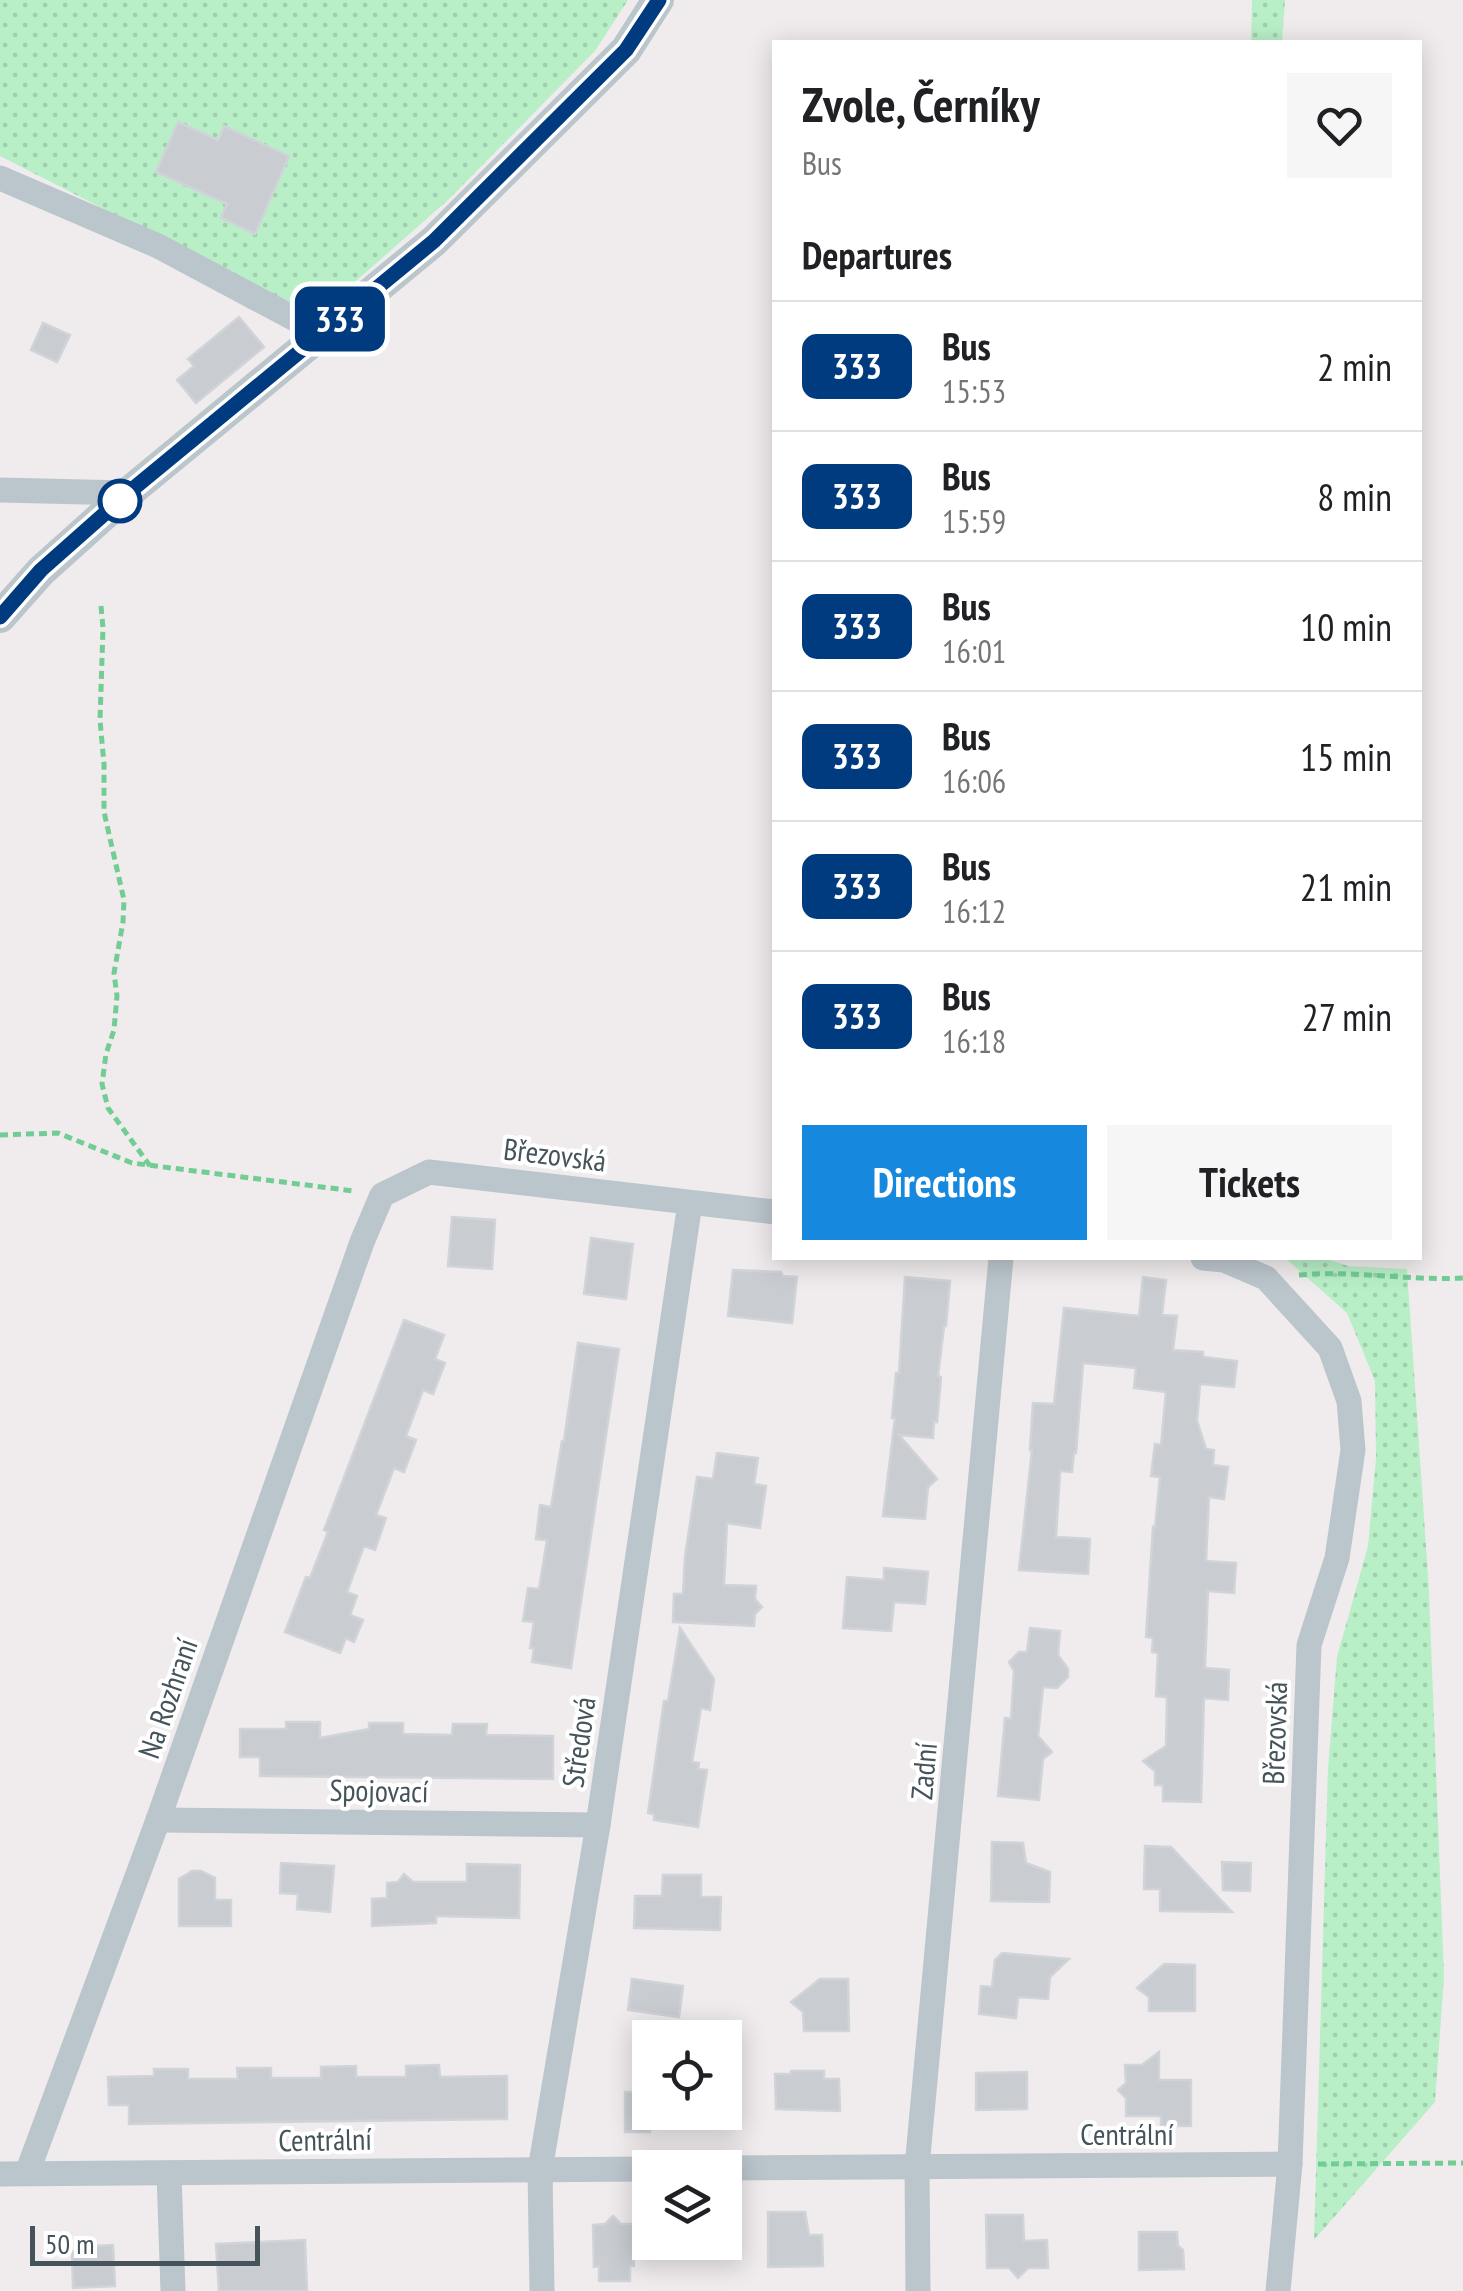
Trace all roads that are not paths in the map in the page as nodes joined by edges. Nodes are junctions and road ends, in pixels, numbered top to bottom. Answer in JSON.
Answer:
{"nodes":[{"id":1,"x":658,"y":0,"type":"edge"},
{"id":2,"x":0,"y":178,"type":"edge"},
{"id":3,"x":323,"y":334,"type":"junction"},
{"id":4,"x":0,"y":490,"type":"edge"},
{"id":5,"x":128,"y":493,"type":"junction"},
{"id":6,"x":0,"y":617,"type":"edge"},
{"id":7,"x":690,"y":1203,"type":"junction"},
{"id":8,"x":772,"y":1212,"type":"edge"},
{"id":9,"x":362,"y":1242,"type":"joint"},
{"id":10,"x":1002,"y":1260,"type":"edge"},
{"id":11,"x":1224,"y":1260,"type":"edge"},
{"id":12,"x":158,"y":1820,"type":"junction"},
{"id":13,"x":598,"y":1825,"type":"junction"},
{"id":14,"x":1290,"y":2164,"type":"junction"},
{"id":15,"x":917,"y":2167,"type":"junction"},
{"id":16,"x":742,"y":2168,"type":"edge"},
{"id":17,"x":632,"y":2169,"type":"edge"},
{"id":18,"x":540,"y":2170,"type":"junction"},
{"id":19,"x":168,"y":2173,"type":"junction"},
{"id":20,"x":0,"y":2174,"type":"edge"},
{"id":21,"x":27,"y":2174,"type":"junction"},
{"id":22,"x":173,"y":2291,"type":"edge"},
{"id":23,"x":542,"y":2291,"type":"edge"},
{"id":24,"x":918,"y":2291,"type":"edge"},
{"id":25,"x":1278,"y":2291,"type":"edge"}],
"edges":[{"from":1,"to":3,"type":"street"},
{"from":2,"to":3,"type":"street"},
{"from":3,"to":5,"type":"street"},
{"from":4,"to":5,"type":"street"},
{"from":5,"to":6,"type":"street"},
{"from":7,"to":8,"type":"street","name":"Březovská"},
{"from":7,"to":9,"type":"street","name":"Březovská"},
{"from":7,"to":13,"type":"street","name":"Středová"},
{"from":9,"to":12,"type":"street","name":"Na Rozhraní"},
{"from":10,"to":15,"type":"street","name":"Zadní"},
{"from":11,"to":14,"type":"street","name":"Březovská"},
{"from":12,"to":13,"type":"street","name":"Spojovací"},
{"from":12,"to":21,"type":"street","name":"Na Rozhraní"},
{"from":13,"to":18,"type":"street","name":"Středová"},
{"from":14,"to":15,"type":"street","name":"Centrální"},
{"from":14,"to":25,"type":"street","name":"Březovská"},
{"from":15,"to":16,"type":"street","name":"Centrální"},
{"from":15,"to":24,"type":"street","name":"Zadní"},
{"from":17,"to":18,"type":"street","name":"Centrální"},
{"from":18,"to":19,"type":"street","name":"Centrální"},
{"from":18,"to":23,"type":"street","name":"Středová"},
{"from":19,"to":21,"type":"street","name":"Centrální"},
{"from":19,"to":22,"type":"street"},
{"from":20,"to":21,"type":"street","name":"Centrální"}]}
